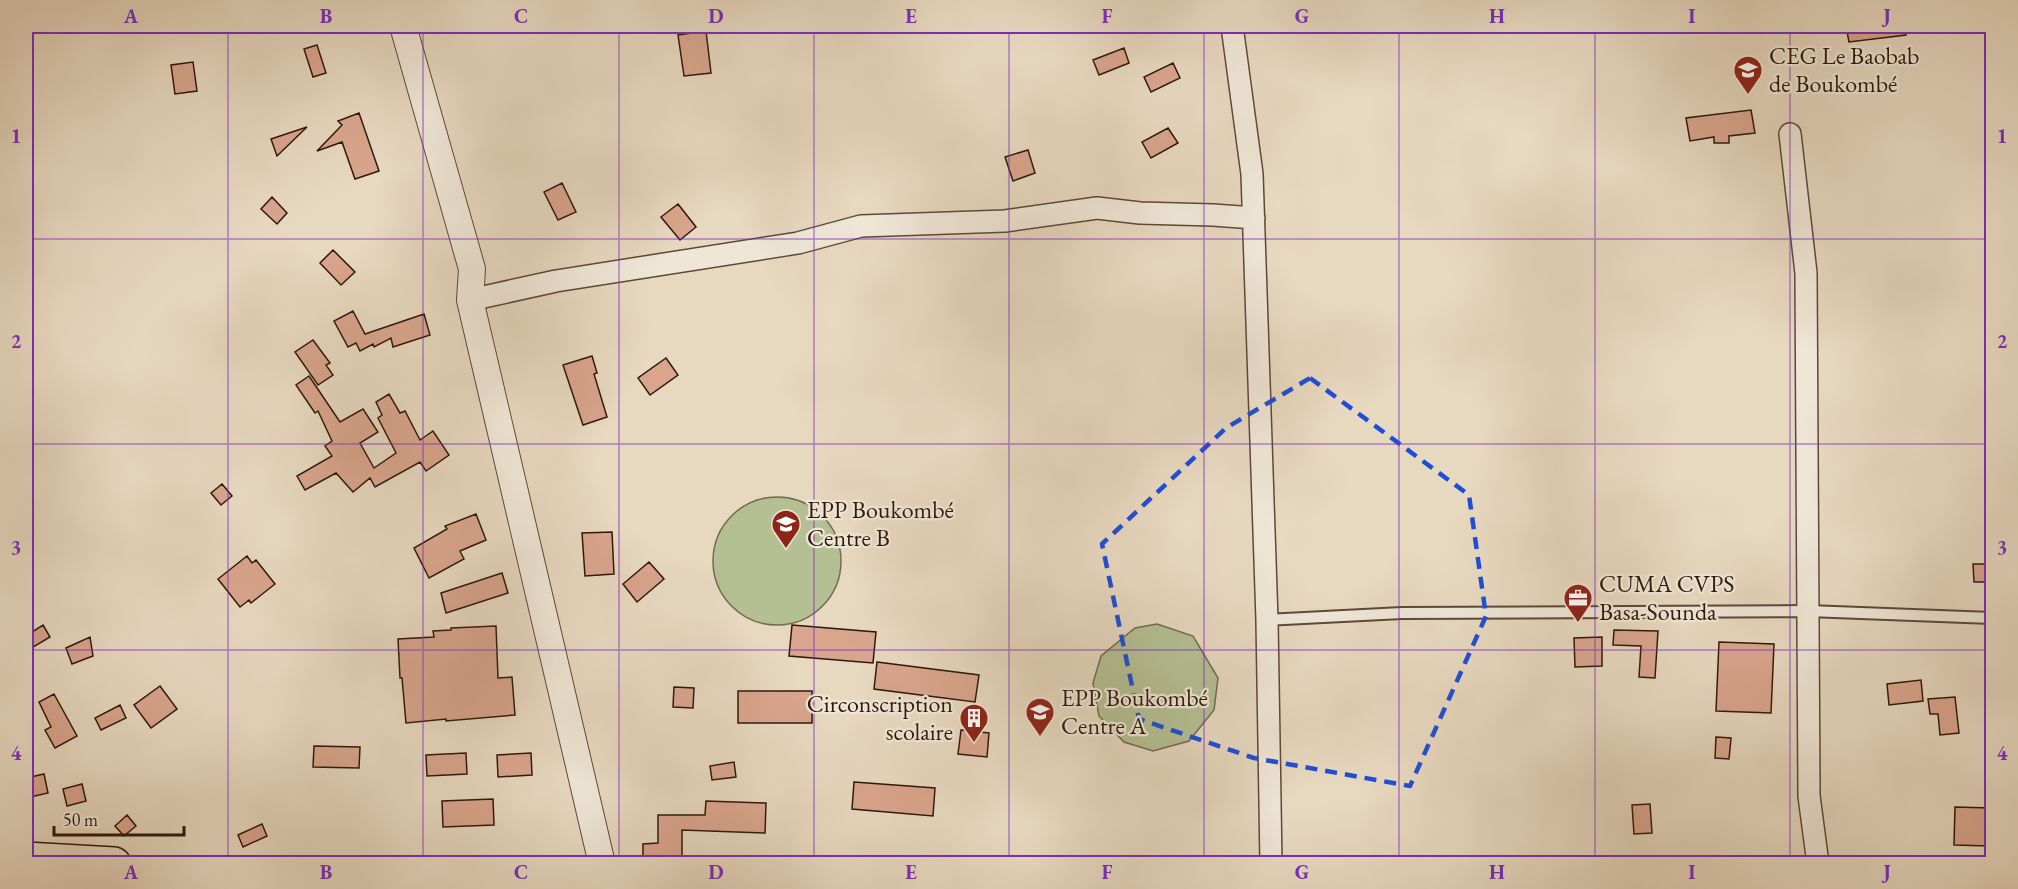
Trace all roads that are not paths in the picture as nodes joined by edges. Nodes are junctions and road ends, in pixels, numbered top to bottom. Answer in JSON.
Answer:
{"nodes":[{"id":1,"x":404,"y":26,"type":"edge"},
{"id":2,"x":1232,"y":26,"type":"edge"},
{"id":3,"x":1790,"y":134,"type":"dead end"},
{"id":4,"x":1254,"y":218,"type":"junction"},
{"id":5,"x":470,"y":300,"type":"junction"},
{"id":6,"x":1808,"y":611,"type":"junction"},
{"id":7,"x":1992,"y":618,"type":"edge"},
{"id":8,"x":1267,"y":620,"type":"junction"},
{"id":9,"x":26,"y":860,"type":"edge"},
{"id":10,"x":114,"y":864,"type":"edge"},
{"id":11,"x":602,"y":864,"type":"edge"},
{"id":12,"x":1271,"y":864,"type":"edge"},
{"id":13,"x":1818,"y":864,"type":"edge"}],
"edges":[{"from":1,"to":5,"type":"street"},
{"from":2,"to":4,"type":"street"},
{"from":3,"to":6,"type":"street"},
{"from":4,"to":5,"type":"street"},
{"from":4,"to":8,"type":"street"},
{"from":5,"to":11,"type":"street"},
{"from":6,"to":7,"type":"lane"},
{"from":6,"to":8,"type":"lane"},
{"from":6,"to":13,"type":"street"},
{"from":8,"to":12,"type":"street"},
{"from":9,"to":10,"type":"main road"}]}
